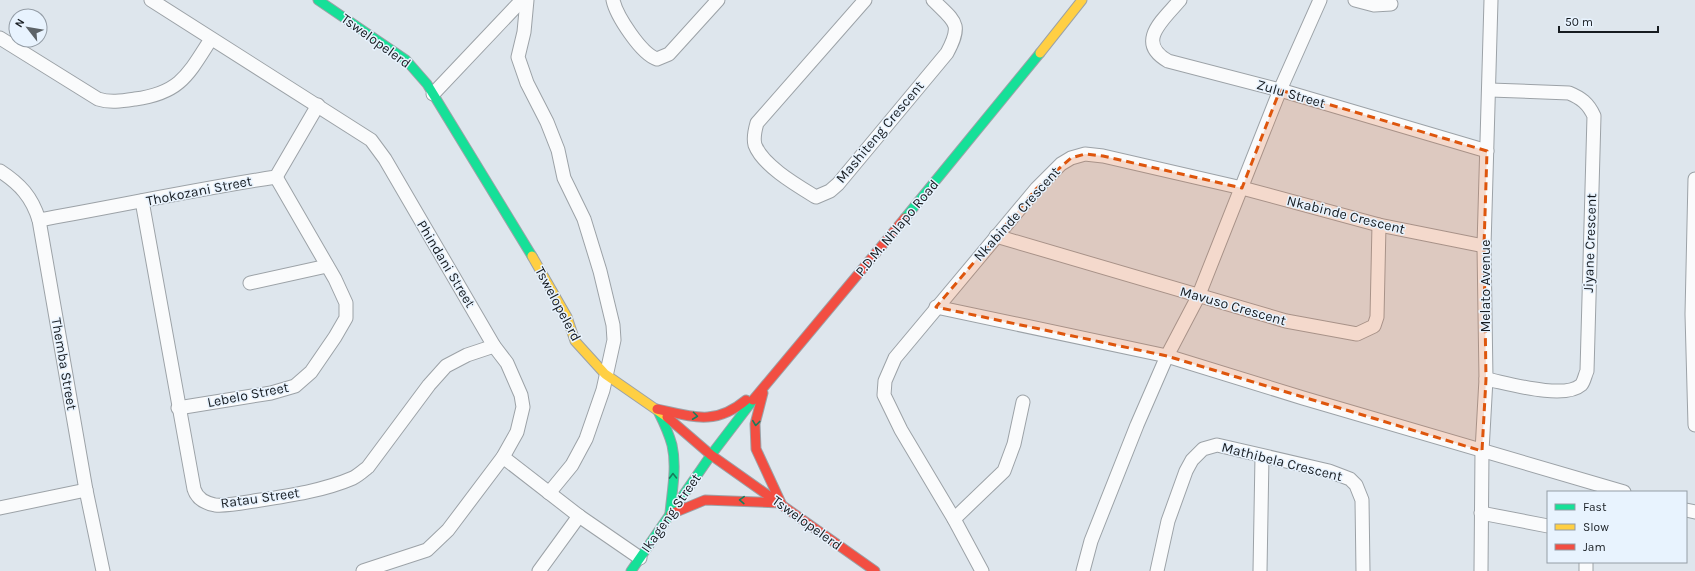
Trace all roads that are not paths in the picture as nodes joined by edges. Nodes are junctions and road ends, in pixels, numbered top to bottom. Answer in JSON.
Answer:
{"nodes":[{"id":1,"x":151,"y":0,"type":"edge"},
{"id":2,"x":318,"y":0,"type":"edge"},
{"id":3,"x":522,"y":0,"type":"edge"},
{"id":4,"x":527,"y":0,"type":"edge"},
{"id":5,"x":613,"y":0,"type":"edge"},
{"id":6,"x":718,"y":0,"type":"edge"},
{"id":7,"x":865,"y":0,"type":"edge"},
{"id":8,"x":933,"y":0,"type":"edge"},
{"id":9,"x":1082,"y":0,"type":"edge"},
{"id":10,"x":1180,"y":0,"type":"edge"},
{"id":11,"x":1320,"y":0,"type":"edge"},
{"id":12,"x":1355,"y":0,"type":"edge"},
{"id":13,"x":1491,"y":0,"type":"edge"},
{"id":14,"x":1391,"y":4,"type":"dead end"},
{"id":15,"x":0,"y":38,"type":"edge"},
{"id":16,"x":211,"y":39,"type":"junction"},
{"id":17,"x":1280,"y":90,"type":"junction"},
{"id":18,"x":1490,"y":90,"type":"junction"},
{"id":19,"x":433,"y":94,"type":"junction"},
{"id":20,"x":318,"y":105,"type":"junction"},
{"id":21,"x":1487,"y":151,"type":"junction"},
{"id":22,"x":0,"y":172,"type":"edge"},
{"id":23,"x":276,"y":177,"type":"junction"},
{"id":24,"x":1695,"y":178,"type":"edge"},
{"id":25,"x":1242,"y":188,"type":"junction"},
{"id":26,"x":142,"y":201,"type":"junction"},
{"id":27,"x":39,"y":220,"type":"junction"},
{"id":28,"x":1379,"y":225,"type":"junction"},
{"id":29,"x":996,"y":236,"type":"junction"},
{"id":30,"x":1484,"y":246,"type":"junction"},
{"id":31,"x":327,"y":266,"type":"junction"},
{"id":32,"x":250,"y":283,"type":"dead end"},
{"id":33,"x":1198,"y":297,"type":"junction"},
{"id":34,"x":936,"y":307,"type":"junction"},
{"id":35,"x":1694,"y":315,"type":"edge"},
{"id":36,"x":494,"y":346,"type":"junction"},
{"id":37,"x":1167,"y":356,"type":"junction"},
{"id":38,"x":605,"y":374,"type":"junction"},
{"id":39,"x":1486,"y":379,"type":"junction"},
{"id":40,"x":765,"y":385,"type":"junction"},
{"id":41,"x":1023,"y":402,"type":"dead end"},
{"id":42,"x":178,"y":408,"type":"junction"},
{"id":43,"x":657,"y":409,"type":"junction"},
{"id":44,"x":1695,"y":425,"type":"edge"},
{"id":45,"x":1482,"y":451,"type":"junction"},
{"id":46,"x":711,"y":455,"type":"junction"},
{"id":47,"x":1262,"y":456,"type":"junction"},
{"id":48,"x":503,"y":457,"type":"junction"},
{"id":49,"x":86,"y":490,"type":"junction"},
{"id":50,"x":1621,"y":491,"type":"edge"},
{"id":51,"x":549,"y":493,"type":"junction"},
{"id":52,"x":781,"y":503,"type":"junction"},
{"id":53,"x":0,"y":508,"type":"edge"},
{"id":54,"x":1481,"y":513,"type":"junction"},
{"id":55,"x":670,"y":514,"type":"junction"},
{"id":56,"x":579,"y":516,"type":"junction"},
{"id":57,"x":954,"y":519,"type":"junction"},
{"id":58,"x":1547,"y":526,"type":"edge"},
{"id":59,"x":640,"y":558,"type":"junction"},
{"id":60,"x":103,"y":571,"type":"edge"},
{"id":61,"x":363,"y":571,"type":"edge"},
{"id":62,"x":539,"y":571,"type":"edge"},
{"id":63,"x":631,"y":571,"type":"edge"},
{"id":64,"x":874,"y":571,"type":"edge"},
{"id":65,"x":982,"y":571,"type":"edge"},
{"id":66,"x":1083,"y":571,"type":"edge"},
{"id":67,"x":1158,"y":571,"type":"edge"},
{"id":68,"x":1260,"y":571,"type":"edge"},
{"id":69,"x":1363,"y":571,"type":"edge"},
{"id":70,"x":1481,"y":571,"type":"edge"}],
"edges":[{"from":1,"to":16,"type":"street","name":"Phindani Street"},
{"from":2,"to":19,"type":"street","name":"Tswelopelerd"},
{"from":3,"to":19,"type":"street"},
{"from":4,"to":38,"type":"street"},
{"from":5,"to":6,"type":"street"},
{"from":7,"to":8,"type":"street","name":"Mashiteng Crescent"},
{"from":9,"to":40,"type":"street","name":"P.D.M. Nhlapo Road"},
{"from":10,"to":17,"type":"street","name":"Zulu Street"},
{"from":11,"to":17,"type":"street"},
{"from":12,"to":14,"type":"street"},
{"from":13,"to":18,"type":"street","name":"Melato Avenue"},
{"from":15,"to":16,"type":"street"},
{"from":16,"to":20,"type":"street","name":"Phindani Street"},
{"from":17,"to":21,"type":"street","name":"Zulu Street"},
{"from":17,"to":25,"type":"street"},
{"from":18,"to":21,"type":"street","name":"Melato Avenue"},
{"from":18,"to":39,"type":"street","name":"Jiyane Crescent"},
{"from":19,"to":38,"type":"street","name":"Tswelopelerd"},
{"from":20,"to":23,"type":"street"},
{"from":20,"to":36,"type":"street","name":"Phindani Street"},
{"from":21,"to":30,"type":"street","name":"Melato Avenue"},
{"from":22,"to":27,"type":"street","name":"Themba Street"},
{"from":23,"to":26,"type":"street","name":"Thokozani Street"},
{"from":23,"to":31,"type":"street","name":"Lebelo Street"},
{"from":24,"to":35,"type":"street"},
{"from":25,"to":28,"type":"street","name":"Nkabinde Crescent"},
{"from":25,"to":29,"type":"street","name":"Nkabinde Crescent"},
{"from":25,"to":33,"type":"street"},
{"from":26,"to":27,"type":"street","name":"Thokozani Street"},
{"from":26,"to":42,"type":"street","name":"Ratau Street"},
{"from":27,"to":49,"type":"street","name":"Themba Street"},
{"from":28,"to":30,"type":"street","name":"Nkabinde Crescent"},
{"from":28,"to":33,"type":"street","name":"Mavuso Crescent"},
{"from":29,"to":33,"type":"street","name":"Mavuso Crescent"},
{"from":29,"to":34,"type":"street","name":"Nkabinde Crescent"},
{"from":30,"to":39,"type":"street","name":"Melato Avenue"},
{"from":31,"to":32,"type":"street"},
{"from":31,"to":42,"type":"street","name":"Lebelo Street"},
{"from":33,"to":37,"type":"street"},
{"from":34,"to":37,"type":"street"},
{"from":34,"to":57,"type":"street","name":"Nkabinde Crescent"},
{"from":35,"to":44,"type":"street"},
{"from":36,"to":42,"type":"street","name":"Ratau Street"},
{"from":36,"to":48,"type":"street","name":"Phindani Street"},
{"from":37,"to":45,"type":"street"},
{"from":37,"to":66,"type":"street"},
{"from":38,"to":43,"type":"street","name":"Tswelopelerd"},
{"from":38,"to":51,"type":"street"},
{"from":39,"to":45,"type":"street","name":"Melato Avenue"},
{"from":43,"to":40,"type":"street","one_way":true},
{"from":40,"to":46,"type":"street","name":"P.D.M. Nhlapo Road"},
{"from":40,"to":52,"type":"street","one_way":true},
{"from":41,"to":57,"type":"street"},
{"from":43,"to":46,"type":"street","name":"Tswelopelerd"},
{"from":55,"to":43,"type":"street","one_way":true},
{"from":45,"to":50,"type":"street"},
{"from":45,"to":54,"type":"street","name":"Melato Avenue"},
{"from":46,"to":52,"type":"street","name":"Tswelopelerd"},
{"from":46,"to":55,"type":"street","name":"Ikageng Street"},
{"from":47,"to":67,"type":"street","name":"Mathibela Crescent"},
{"from":47,"to":68,"type":"street"},
{"from":47,"to":69,"type":"street","name":"Mathibela Crescent"},
{"from":48,"to":51,"type":"street"},
{"from":48,"to":61,"type":"street","name":"Phindani Street"},
{"from":49,"to":53,"type":"street"},
{"from":49,"to":60,"type":"street","name":"Themba Street"},
{"from":51,"to":56,"type":"street"},
{"from":52,"to":55,"type":"street","one_way":true},
{"from":52,"to":64,"type":"street","name":"Tswelopelerd"},
{"from":54,"to":58,"type":"street"},
{"from":54,"to":70,"type":"street","name":"Melato Avenue"},
{"from":55,"to":59,"type":"street","name":"Ikageng Street"},
{"from":56,"to":59,"type":"street"},
{"from":56,"to":62,"type":"street"},
{"from":57,"to":65,"type":"street","name":"Nkabinde Crescent"},
{"from":59,"to":63,"type":"street","name":"Ikageng Street"}]}
